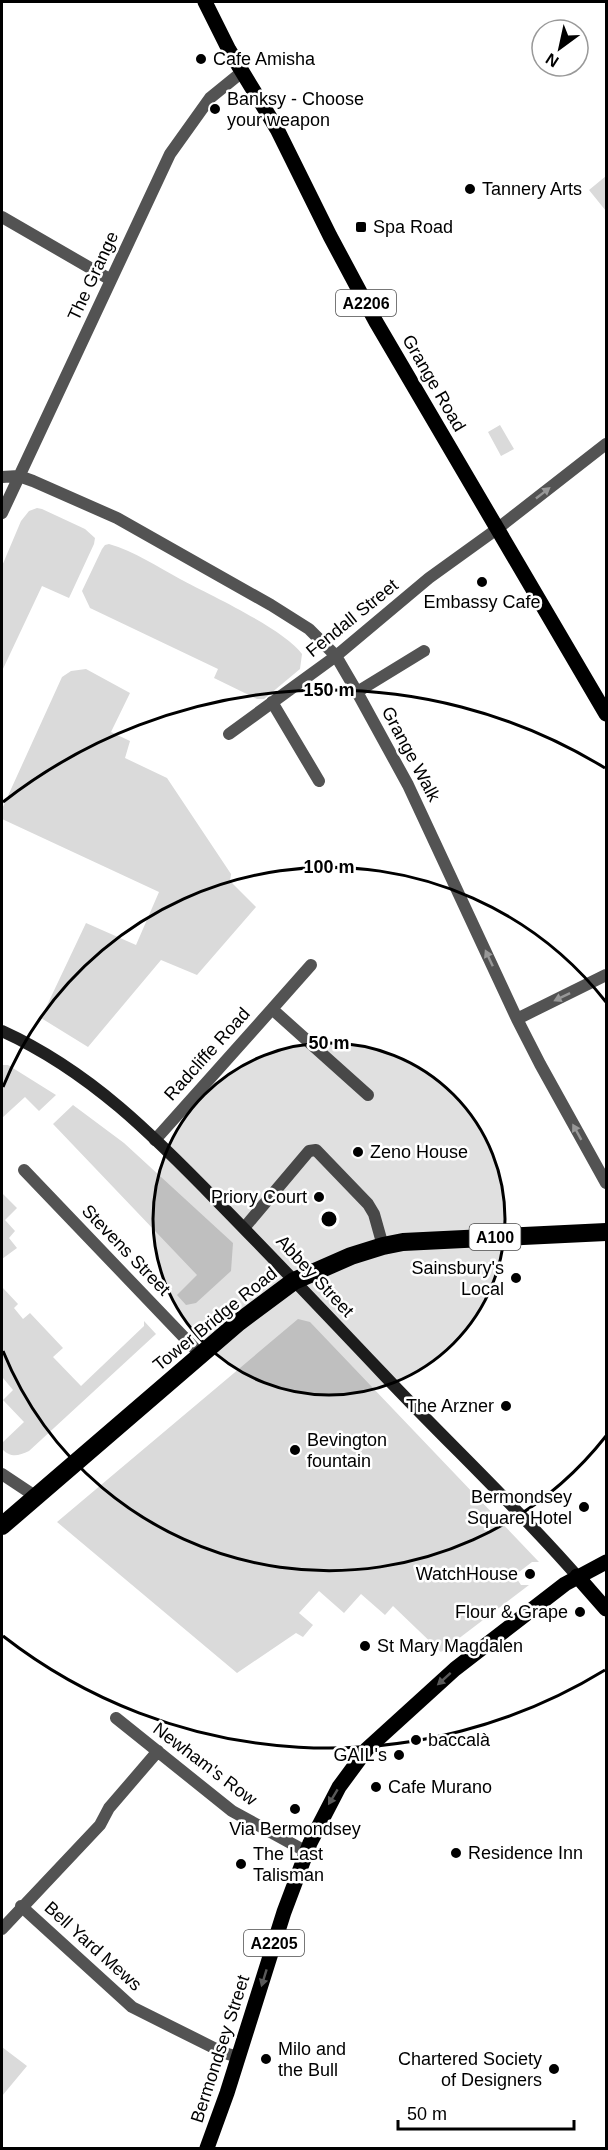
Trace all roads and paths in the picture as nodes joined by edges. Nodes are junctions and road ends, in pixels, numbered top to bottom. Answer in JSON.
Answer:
{"nodes":[{"id":1,"x":205,"y":2,"type":"edge"},
{"id":2,"x":242,"y":72,"type":"junction"},
{"id":3,"x":2,"y":218,"type":"edge"},
{"id":4,"x":111,"y":280,"type":"junction"},
{"id":5,"x":606,"y":444,"type":"edge"},
{"id":6,"x":19,"y":476,"type":"junction"},
{"id":7,"x":2,"y":477,"type":"edge"},
{"id":8,"x":2,"y":513,"type":"edge"},
{"id":9,"x":497,"y":529,"type":"junction"},
{"id":10,"x":424,"y":651,"type":"dead end"},
{"id":11,"x":336,"y":656,"type":"junction"},
{"id":12,"x":357,"y":692,"type":"junction"},
{"id":13,"x":272,"y":702,"type":"junction"},
{"id":14,"x":606,"y":714,"type":"edge"},
{"id":15,"x":229,"y":734,"type":"dead end"},
{"id":16,"x":319,"y":781,"type":"dead end"},
{"id":17,"x":311,"y":965,"type":"dead end"},
{"id":18,"x":606,"y":975,"type":"edge"},
{"id":19,"x":272,"y":1009,"type":"junction"},
{"id":20,"x":517,"y":1019,"type":"junction"},
{"id":21,"x":2,"y":1031,"type":"edge"},
{"id":22,"x":368,"y":1095,"type":"dead end"},
{"id":23,"x":155,"y":1140,"type":"junction"},
{"id":24,"x":24,"y":1170,"type":"dead end"},
{"id":25,"x":606,"y":1183,"type":"edge"},
{"id":26,"x":244,"y":1228,"type":"junction"},
{"id":27,"x":606,"y":1232,"type":"edge"},
{"id":28,"x":383,"y":1246,"type":"junction"},
{"id":29,"x":294,"y":1281,"type":"junction"},
{"id":30,"x":201,"y":1355,"type":"junction"},
{"id":31,"x":2,"y":1474,"type":"edge"},
{"id":32,"x":35,"y":1496,"type":"junction"},
{"id":33,"x":2,"y":1526,"type":"edge"},
{"id":34,"x":606,"y":1562,"type":"edge"},
{"id":35,"x":577,"y":1576,"type":"junction"},
{"id":36,"x":606,"y":1609,"type":"edge"},
{"id":37,"x":116,"y":1718,"type":"dead end"},
{"id":38,"x":158,"y":1752,"type":"junction"},
{"id":39,"x":306,"y":1852,"type":"junction"},
{"id":40,"x":21,"y":1906,"type":"junction"},
{"id":41,"x":2,"y":1929,"type":"edge"},
{"id":42,"x":239,"y":2057,"type":"junction"},
{"id":43,"x":207,"y":2148,"type":"edge"}],
"edges":[{"from":1,"to":2,"type":"main road","name":"Grange Road","number":"A2206"},
{"from":2,"to":4,"type":"street","name":"The Grange"},
{"from":2,"to":9,"type":"main road","name":"Grange Road","number":"A2206"},
{"from":3,"to":4,"type":"street"},
{"from":4,"to":6,"type":"street","name":"The Grange"},
{"from":9,"to":5,"type":"street","name":"Fendall Street","one_way":true},
{"from":6,"to":7,"type":"street","name":"Grange Walk"},
{"from":6,"to":8,"type":"street","name":"The Grange"},
{"from":6,"to":11,"type":"street","name":"Grange Walk"},
{"from":9,"to":11,"type":"street","name":"Fendall Street"},
{"from":9,"to":14,"type":"main road","name":"Grange Road","number":"A2206"},
{"from":10,"to":12,"type":"street"},
{"from":11,"to":12,"type":"street","name":"Grange Walk"},
{"from":11,"to":13,"type":"street","name":"Fendall Street"},
{"from":20,"to":12,"type":"street","name":"Grange Walk","one_way":true},
{"from":13,"to":15,"type":"street","name":"Fendall Street"},
{"from":13,"to":16,"type":"street"},
{"from":17,"to":19,"type":"street"},
{"from":18,"to":20,"type":"street","one_way":true},
{"from":19,"to":22,"type":"street","name":"Radcliffe Road"},
{"from":19,"to":23,"type":"street","name":"Radcliffe Road"},
{"from":25,"to":20,"type":"street","name":"Grange Walk","one_way":true},
{"from":21,"to":23,"type":"main road","name":"Abbey Street"},
{"from":23,"to":26,"type":"main road","name":"Abbey Street"},
{"from":24,"to":30,"type":"street","name":"Stevens Street"},
{"from":26,"to":28,"type":"street"},
{"from":26,"to":29,"type":"main road","name":"Abbey Street"},
{"from":27,"to":28,"type":"highway","name":"Tower Bridge Road","number":"A100"},
{"from":28,"to":29,"type":"highway","name":"Tower Bridge Road","number":"A100"},
{"from":29,"to":30,"type":"highway","name":"Tower Bridge Road","number":"A100"},
{"from":29,"to":35,"type":"main road","name":"Abbey Street"},
{"from":30,"to":32,"type":"highway","name":"Tower Bridge Road","number":"A100"},
{"from":31,"to":32,"type":"street"},
{"from":32,"to":33,"type":"highway","name":"Tower Bridge Road","number":"A100"},
{"from":34,"to":35,"type":"main road","name":"Bermondsey Street","number":"A2205"},
{"from":35,"to":36,"type":"main road"},
{"from":35,"to":39,"type":"main road","name":"Bermondsey Street","number":"A2205","one_way":true},
{"from":37,"to":38,"type":"street","name":"Newham's Row"},
{"from":38,"to":39,"type":"street","name":"Newham's Row"},
{"from":38,"to":40,"type":"street","name":"Bell Yard Mews"},
{"from":39,"to":42,"type":"main road","name":"Bermondsey Street","number":"A2205","one_way":true},
{"from":40,"to":41,"type":"street","name":"Bell Yard Mews"},
{"from":40,"to":42,"type":"street","name":"Bell Yard Mews"},
{"from":42,"to":43,"type":"main road","name":"Bermondsey Street","number":"A2205"}]}
